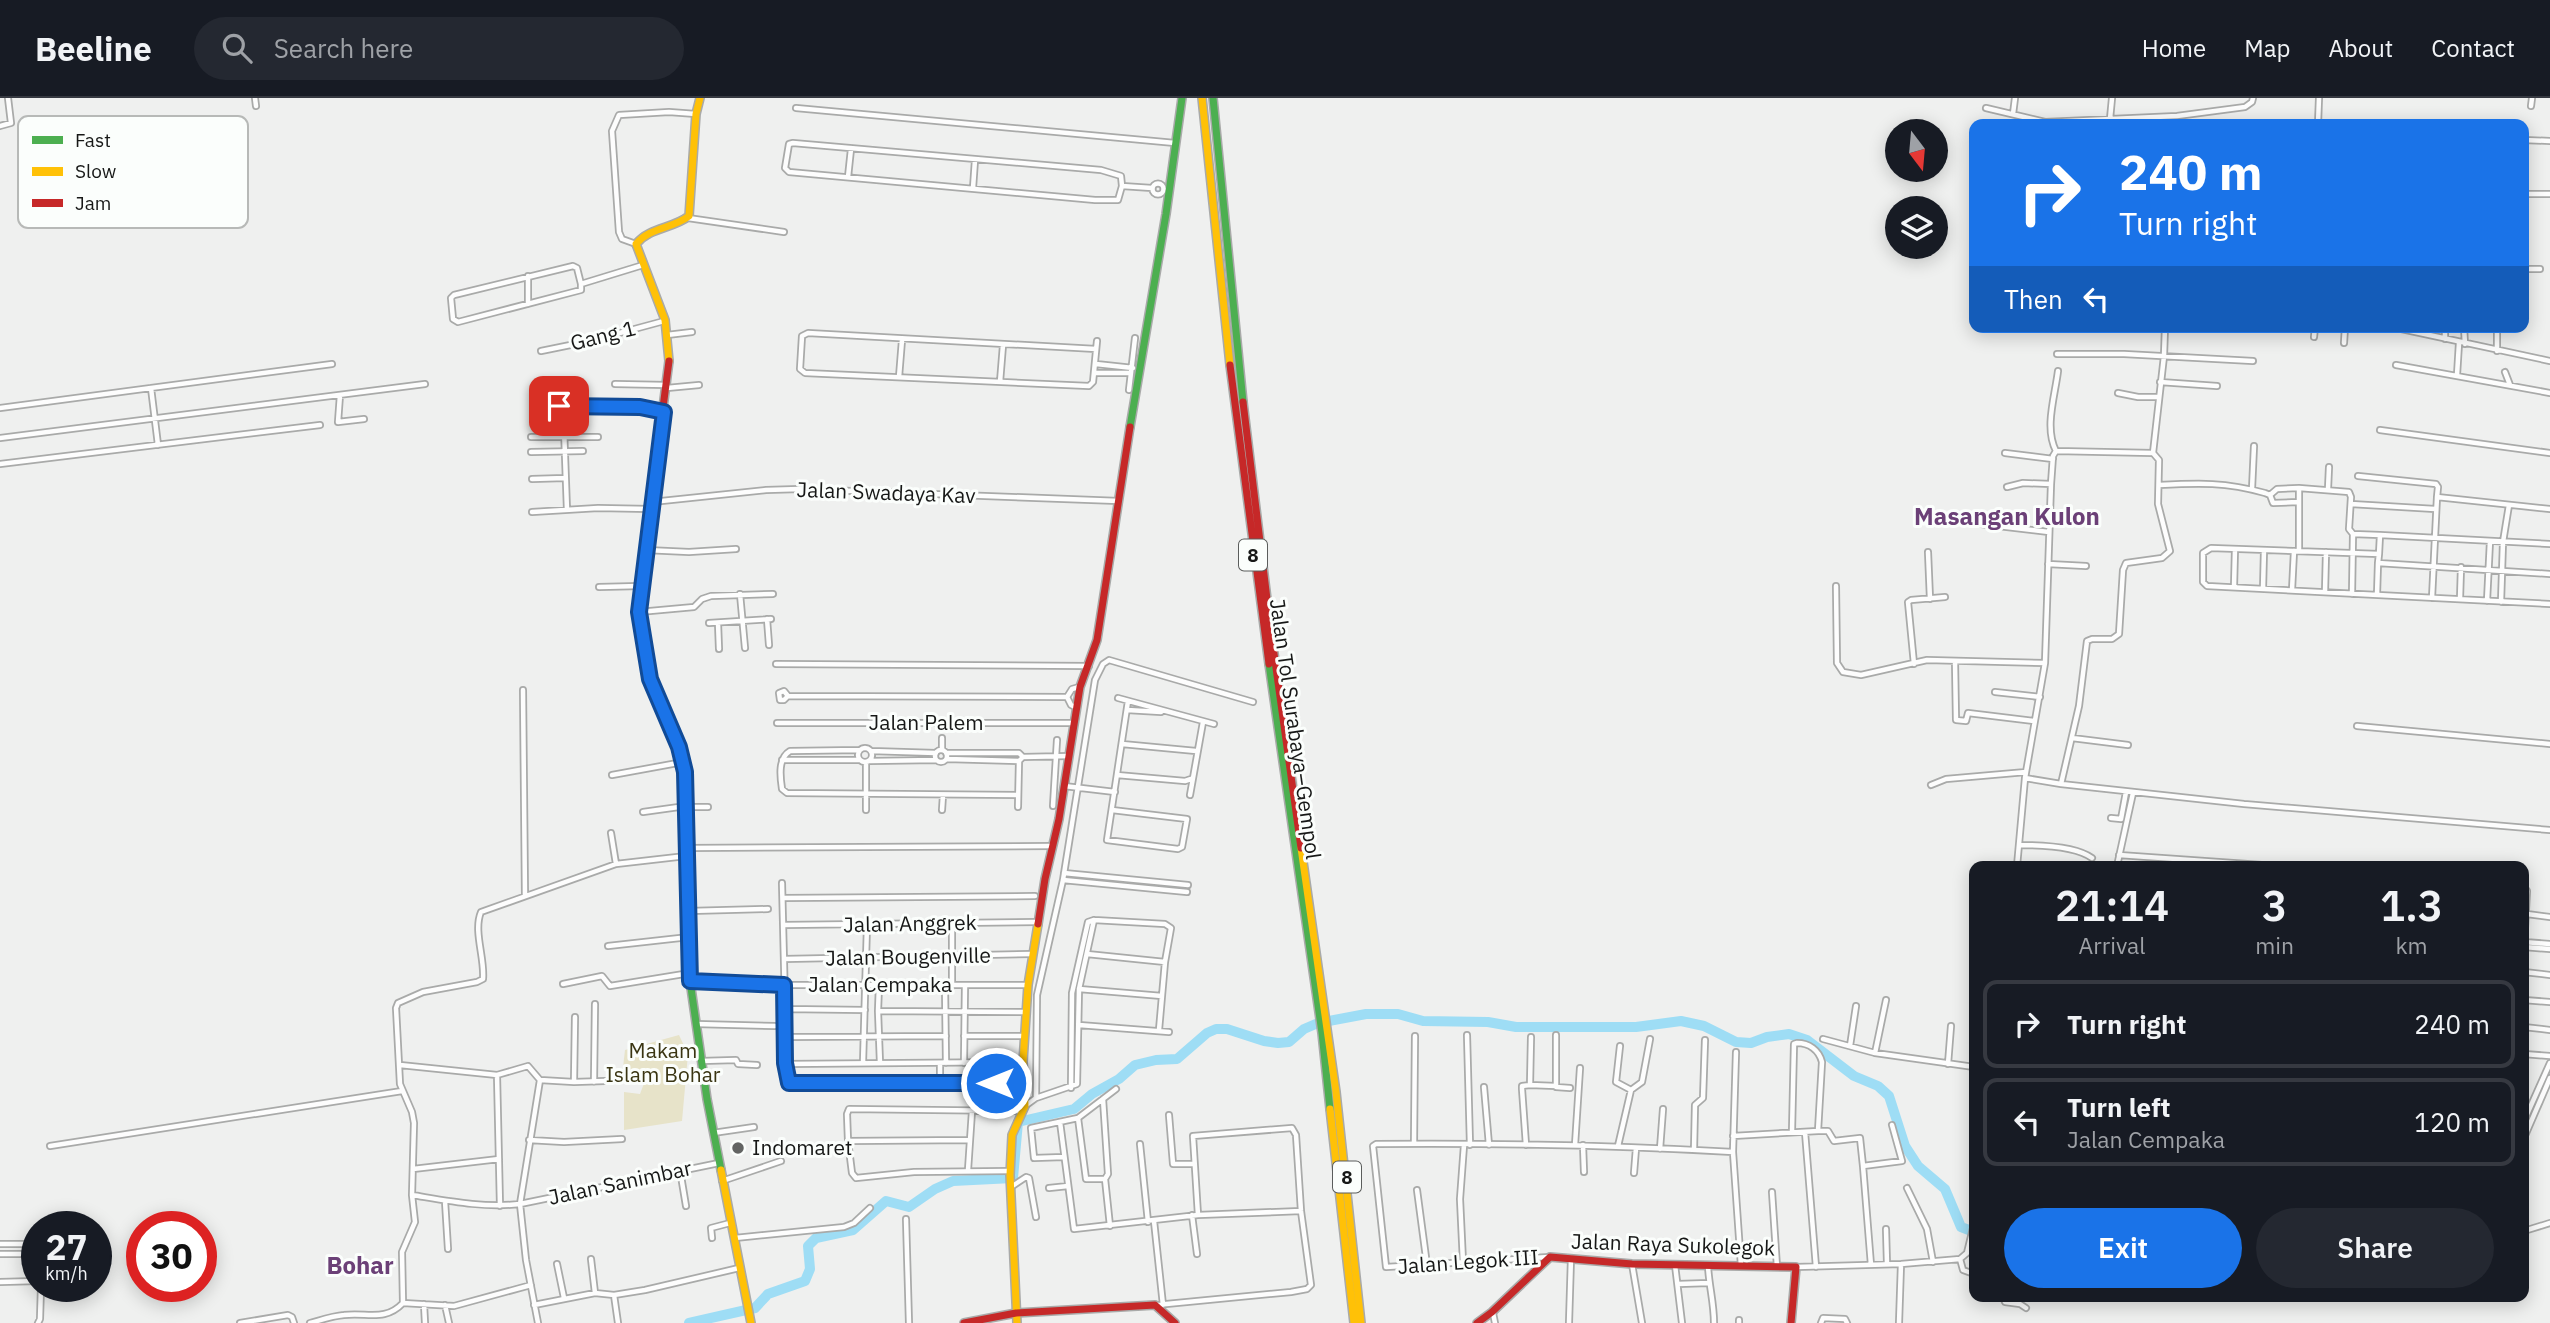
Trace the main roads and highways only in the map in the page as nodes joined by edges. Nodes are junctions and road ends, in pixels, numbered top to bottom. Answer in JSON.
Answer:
{"nodes":[{"id":1,"x":700,"y":98,"type":"edge"},
{"id":2,"x":1182,"y":98,"type":"edge"},
{"id":3,"x":1202,"y":98,"type":"edge"},
{"id":4,"x":1213,"y":98,"type":"edge"},
{"id":5,"x":1322,"y":1010,"type":"junction"},
{"id":6,"x":1325,"y":1032,"type":"junction"},
{"id":7,"x":1016,"y":1313,"type":"junction"},
{"id":8,"x":750,"y":1320,"type":"edge"},
{"id":9,"x":964,"y":1323,"type":"edge"},
{"id":10,"x":1017,"y":1323,"type":"edge"},
{"id":11,"x":1175,"y":1323,"type":"edge"},
{"id":12,"x":1354,"y":1323,"type":"edge"},
{"id":13,"x":1361,"y":1323,"type":"edge"},
{"id":14,"x":1477,"y":1323,"type":"edge"},
{"id":15,"x":1791,"y":1323,"type":"edge"}],
"edges":[{"from":1,"to":8,"type":"main road"},
{"from":2,"to":7,"type":"main road"},
{"from":3,"to":5,"type":"main road","name":"Jalan Tol Surabaya–Gempol","number":"8"},
{"from":4,"to":5,"type":"main road","name":"Jalan Tol Surabaya–Gempol","number":"8"},
{"from":5,"to":6,"type":"main road","name":"Jalan Tol Surabaya–Gempol","number":"8"},
{"from":6,"to":12,"type":"main road","name":"Jalan Tol Surabaya–Gempol","number":"8"},
{"from":6,"to":13,"type":"main road","name":"Jalan Tol Surabaya–Gempol","number":"8"},
{"from":7,"to":9,"type":"main road"},
{"from":7,"to":10,"type":"main road"},
{"from":7,"to":11,"type":"main road"},
{"from":14,"to":15,"type":"main road","name":"Jalan Raya Sukolegok"}]}
